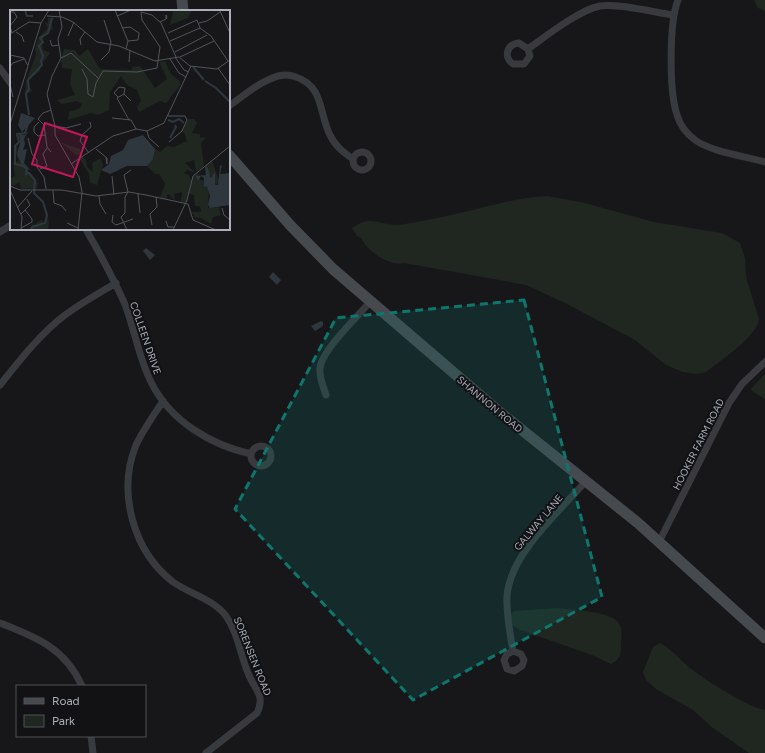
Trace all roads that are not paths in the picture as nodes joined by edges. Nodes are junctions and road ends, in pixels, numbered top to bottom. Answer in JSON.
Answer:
{"nodes":[{"id":1,"x":182,"y":0,"type":"edge"},
{"id":2,"x":678,"y":0,"type":"edge"},
{"id":3,"x":183,"y":10,"type":"edge"},
{"id":4,"x":673,"y":15,"type":"junction"},
{"id":5,"x":528,"y":49,"type":"dead end"},
{"id":6,"x":0,"y":68,"type":"edge"},
{"id":7,"x":10,"y":83,"type":"edge"},
{"id":8,"x":230,"y":105,"type":"edge"},
{"id":9,"x":230,"y":156,"type":"edge"},
{"id":10,"x":353,"y":159,"type":"dead end"},
{"id":11,"x":765,"y":162,"type":"edge"},
{"id":12,"x":10,"y":226,"type":"edge"},
{"id":13,"x":87,"y":230,"type":"edge"},
{"id":14,"x":0,"y":232,"type":"edge"},
{"id":15,"x":116,"y":283,"type":"junction"},
{"id":16,"x":370,"y":302,"type":"junction"},
{"id":17,"x":765,"y":362,"type":"edge"},
{"id":18,"x":0,"y":385,"type":"edge"},
{"id":19,"x":326,"y":395,"type":"dead end"},
{"id":20,"x":163,"y":401,"type":"junction"},
{"id":21,"x":252,"y":454,"type":"dead end"},
{"id":22,"x":586,"y":481,"type":"junction"},
{"id":23,"x":659,"y":542,"type":"junction"},
{"id":24,"x":0,"y":622,"type":"edge"},
{"id":25,"x":765,"y":638,"type":"edge"},
{"id":26,"x":513,"y":651,"type":"dead end"},
{"id":27,"x":81,"y":685,"type":"edge"},
{"id":28,"x":92,"y":737,"type":"edge"},
{"id":29,"x":93,"y":753,"type":"edge"},
{"id":30,"x":206,"y":753,"type":"edge"}],
"edges":[{"from":1,"to":3,"type":"street"},
{"from":2,"to":4,"type":"street"},
{"from":4,"to":5,"type":"street"},
{"from":4,"to":11,"type":"street"},
{"from":6,"to":7,"type":"street"},
{"from":8,"to":10,"type":"street"},
{"from":9,"to":16,"type":"street","name":"SHANNON ROAD"},
{"from":12,"to":14,"type":"street"},
{"from":13,"to":15,"type":"street","name":"COLLEEN DRIVE"},
{"from":15,"to":18,"type":"street"},
{"from":15,"to":20,"type":"street","name":"COLLEEN DRIVE"},
{"from":16,"to":19,"type":"street"},
{"from":16,"to":22,"type":"street","name":"SHANNON ROAD"},
{"from":17,"to":23,"type":"street","name":"HOOKER FARM ROAD"},
{"from":20,"to":21,"type":"street","name":"COLLEEN DRIVE"},
{"from":20,"to":30,"type":"street","name":"SORENSEN ROAD"},
{"from":22,"to":23,"type":"street","name":"SHANNON ROAD"},
{"from":22,"to":26,"type":"street","name":"GALWAY LANE"},
{"from":23,"to":25,"type":"street","name":"SHANNON ROAD"},
{"from":24,"to":27,"type":"street"},
{"from":28,"to":29,"type":"street"}]}
